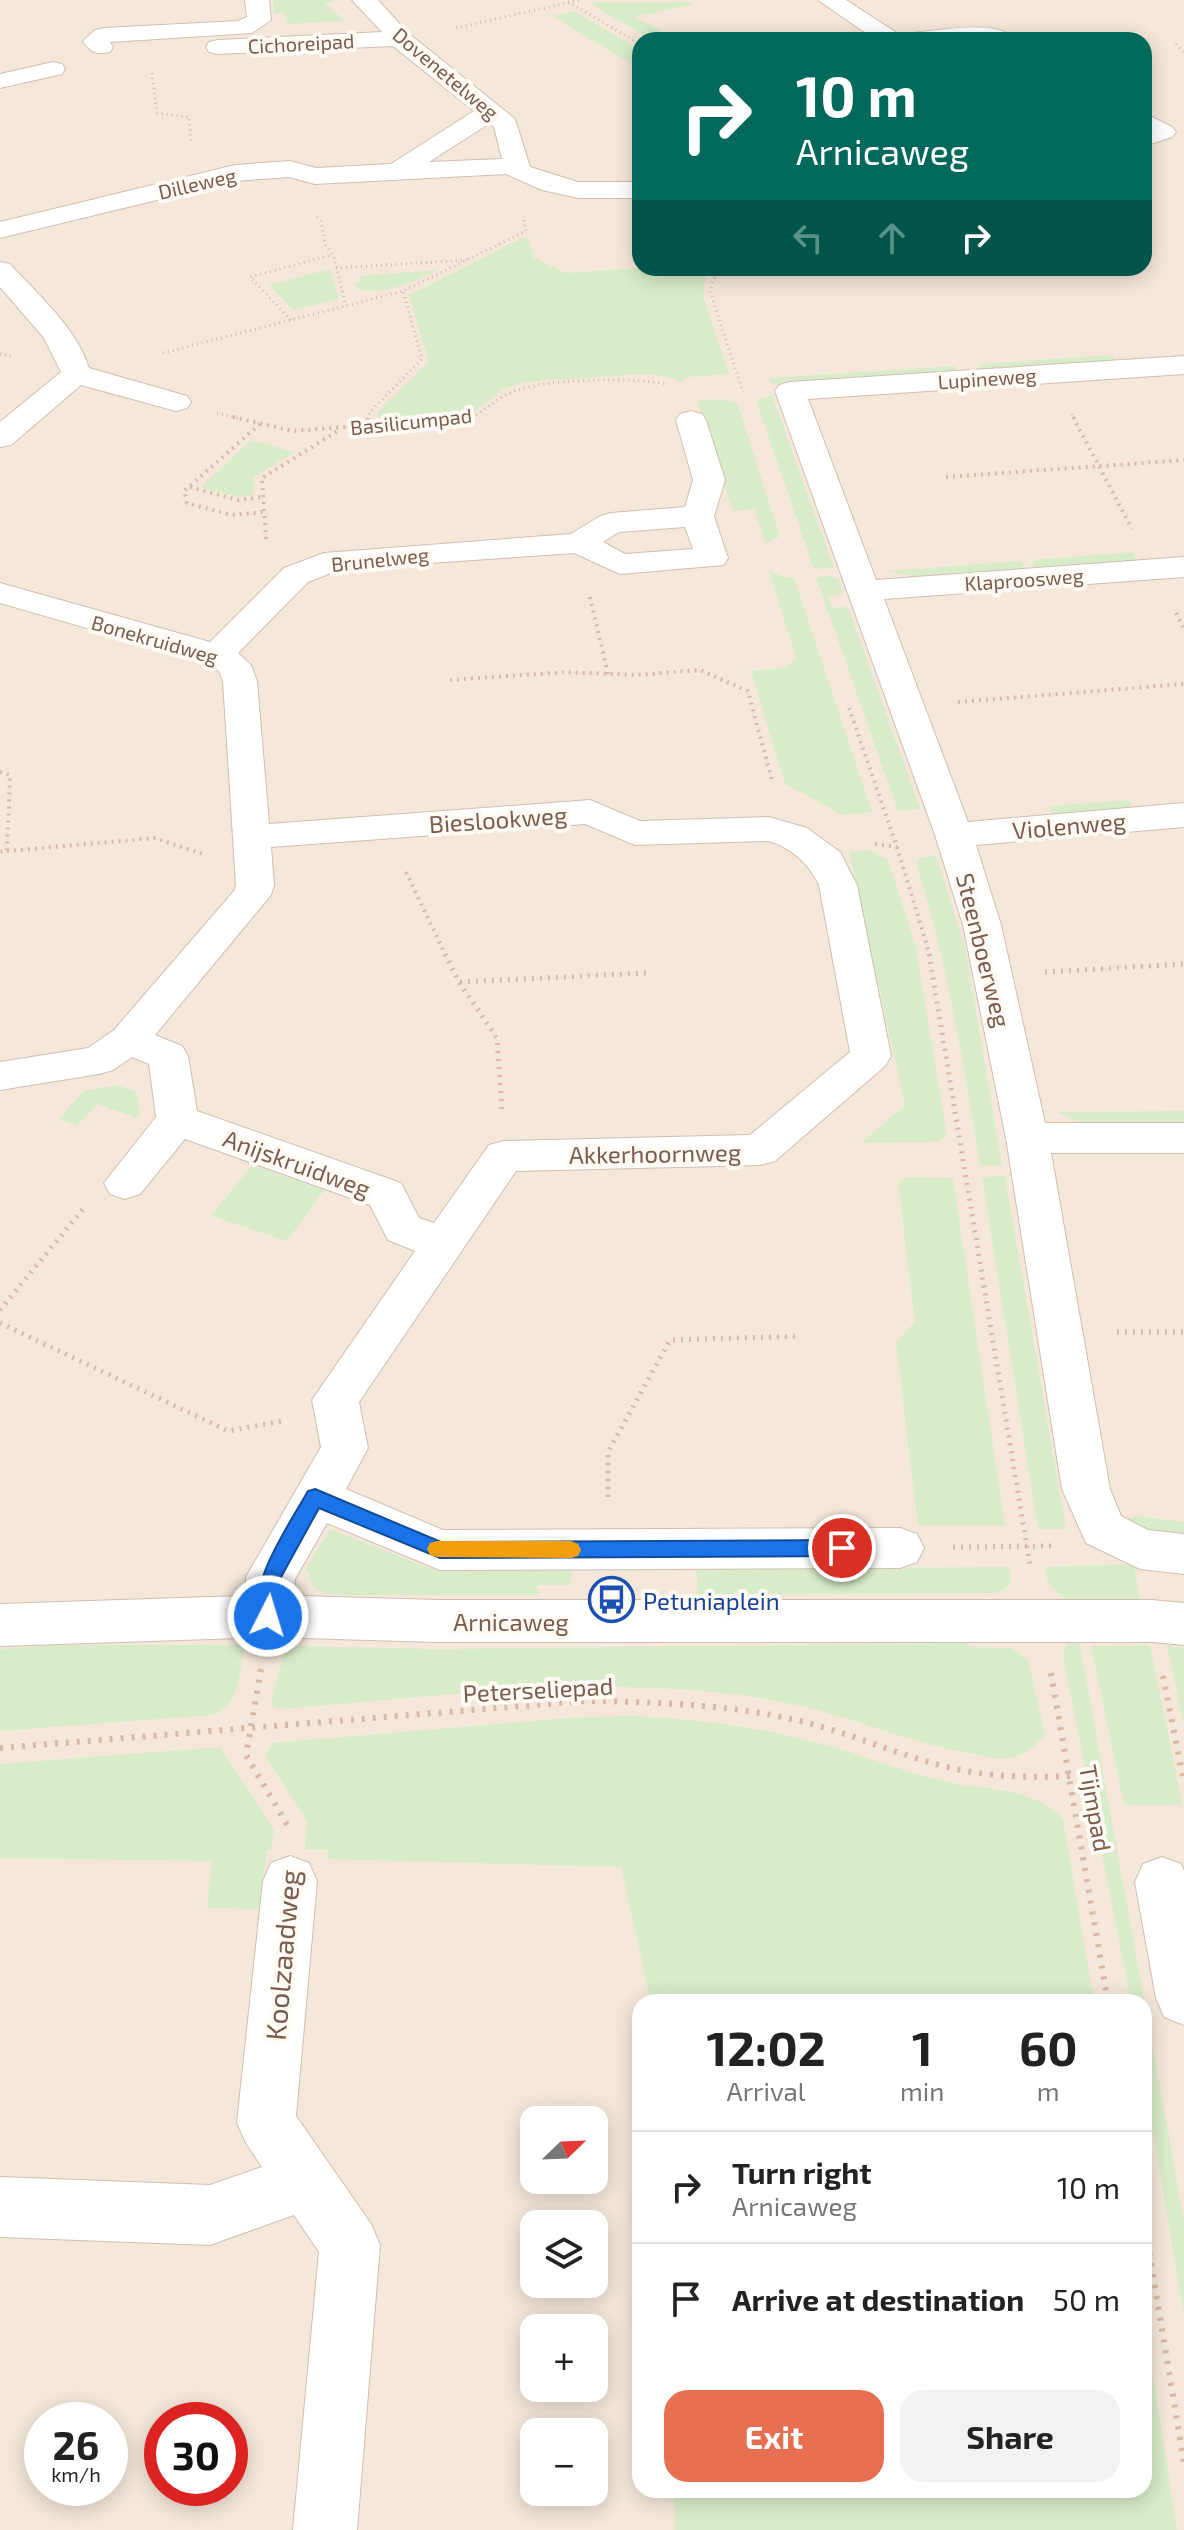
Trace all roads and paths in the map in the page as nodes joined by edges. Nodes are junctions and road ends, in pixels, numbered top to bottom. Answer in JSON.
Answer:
{"nodes":[{"id":1,"x":257,"y":0,"type":"edge"},
{"id":2,"x":364,"y":0,"type":"edge"},
{"id":3,"x":564,"y":0,"type":"edge"},
{"id":4,"x":830,"y":0,"type":"edge"},
{"id":5,"x":999,"y":9,"type":"dead end"},
{"id":6,"x":880,"y":32,"type":"edge"},
{"id":7,"x":992,"y":32,"type":"edge"},
{"id":8,"x":399,"y":38,"type":"junction"},
{"id":9,"x":632,"y":39,"type":"edge"},
{"id":10,"x":1176,"y":44,"type":"dead end"},
{"id":11,"x":101,"y":47,"type":"dead end"},
{"id":12,"x":204,"y":48,"type":"dead end"},
{"id":13,"x":1184,"y":53,"type":"edge"},
{"id":14,"x":152,"y":68,"type":"dead end"},
{"id":15,"x":53,"y":69,"type":"dead end"},
{"id":16,"x":0,"y":81,"type":"edge"},
{"id":17,"x":490,"y":112,"type":"junction"},
{"id":18,"x":515,"y":166,"type":"junction"},
{"id":19,"x":277,"y":170,"type":"junction"},
{"id":20,"x":398,"y":171,"type":"junction"},
{"id":21,"x":214,"y":178,"type":"junction"},
{"id":22,"x":563,"y":190,"type":"junction"},
{"id":23,"x":632,"y":190,"type":"edge"},
{"id":24,"x":0,"y":230,"type":"edge"},
{"id":25,"x":332,"y":255,"type":"junction"},
{"id":26,"x":468,"y":260,"type":"junction"},
{"id":27,"x":336,"y":268,"type":"junction"},
{"id":28,"x":0,"y":270,"type":"edge"},
{"id":29,"x":714,"y":276,"type":"edge"},
{"id":30,"x":403,"y":291,"type":"junction"},
{"id":31,"x":346,"y":306,"type":"junction"},
{"id":32,"x":291,"y":320,"type":"junction"},
{"id":33,"x":1184,"y":365,"type":"edge"},
{"id":34,"x":737,"y":370,"type":"dead end"},
{"id":35,"x":1052,"y":374,"type":"junction"},
{"id":36,"x":81,"y":375,"type":"junction"},
{"id":37,"x":670,"y":385,"type":"dead end"},
{"id":38,"x":728,"y":391,"type":"dead end"},
{"id":39,"x":790,"y":391,"type":"junction"},
{"id":40,"x":176,"y":402,"type":"joint"},
{"id":41,"x":691,"y":420,"type":"dead end"},
{"id":42,"x":260,"y":424,"type":"junction"},
{"id":43,"x":367,"y":427,"type":"junction"},
{"id":44,"x":342,"y":428,"type":"junction"},
{"id":45,"x":0,"y":438,"type":"edge"},
{"id":46,"x":1184,"y":460,"type":"edge"},
{"id":47,"x":1097,"y":466,"type":"junction"},
{"id":48,"x":946,"y":477,"type":"dead end"},
{"id":49,"x":190,"y":487,"type":"junction"},
{"id":50,"x":263,"y":497,"type":"junction"},
{"id":51,"x":264,"y":512,"type":"junction"},
{"id":52,"x":698,"y":516,"type":"junction"},
{"id":53,"x":579,"y":543,"type":"junction"},
{"id":54,"x":1169,"y":568,"type":"edge"},
{"id":55,"x":296,"y":575,"type":"junction"},
{"id":56,"x":864,"y":591,"type":"junction"},
{"id":57,"x":0,"y":593,"type":"edge"},
{"id":58,"x":1184,"y":629,"type":"edge"},
{"id":59,"x":217,"y":655,"type":"junction"},
{"id":60,"x":608,"y":674,"type":"junction"},
{"id":61,"x":450,"y":680,"type":"dead end"},
{"id":62,"x":1184,"y":684,"type":"edge"},
{"id":63,"x":906,"y":706,"type":"junction"},
{"id":64,"x":0,"y":772,"type":"edge"},
{"id":65,"x":1184,"y":815,"type":"edge"},
{"id":66,"x":438,"y":823,"type":"junction"},
{"id":67,"x":769,"y":829,"type":"junction"},
{"id":68,"x":954,"y":835,"type":"junction"},
{"id":69,"x":7,"y":851,"type":"junction"},
{"id":70,"x":0,"y":852,"type":"edge"},
{"id":71,"x":817,"y":853,"type":"junction"},
{"id":72,"x":253,"y":854,"type":"junction"},
{"id":73,"x":1184,"y":964,"type":"edge"},
{"id":74,"x":646,"y":973,"type":"dead end"},
{"id":75,"x":993,"y":975,"type":"junction"},
{"id":76,"x":459,"y":982,"type":"junction"},
{"id":77,"x":128,"y":1040,"type":"junction"},
{"id":78,"x":0,"y":1076,"type":"edge"},
{"id":79,"x":177,"y":1120,"type":"junction"},
{"id":80,"x":1027,"y":1138,"type":"junction"},
{"id":81,"x":1184,"y":1138,"type":"edge"},
{"id":82,"x":504,"y":1156,"type":"junction"},
{"id":83,"x":125,"y":1183,"type":"joint"},
{"id":84,"x":442,"y":1244,"type":"junction"},
{"id":85,"x":0,"y":1310,"type":"edge"},
{"id":86,"x":0,"y":1324,"type":"edge"},
{"id":87,"x":1060,"y":1332,"type":"junction"},
{"id":88,"x":1184,"y":1332,"type":"edge"},
{"id":89,"x":800,"y":1336,"type":"dead end"},
{"id":90,"x":335,"y":1400,"type":"junction"},
{"id":91,"x":315,"y":1497,"type":"junction"},
{"id":92,"x":1026,"y":1545,"type":"dead end"},
{"id":93,"x":900,"y":1548,"type":"joint"},
{"id":94,"x":609,"y":1550,"type":"junction"},
{"id":95,"x":1184,"y":1554,"type":"edge"},
{"id":96,"x":268,"y":1616,"type":"junction"},
{"id":97,"x":1041,"y":1621,"type":"junction"},
{"id":98,"x":1184,"y":1624,"type":"edge"},
{"id":99,"x":0,"y":1625,"type":"edge"},
{"id":100,"x":250,"y":1729,"type":"junction"},
{"id":101,"x":0,"y":1748,"type":"edge"},
{"id":102,"x":1071,"y":1776,"type":"junction"},
{"id":103,"x":290,"y":1881,"type":"joint"},
{"id":104,"x":1162,"y":1882,"type":"dead end"},
{"id":105,"x":1107,"y":1994,"type":"edge"},
{"id":106,"x":1184,"y":1998,"type":"edge"},
{"id":107,"x":305,"y":2182,"type":"junction"},
{"id":108,"x":0,"y":2207,"type":"edge"},
{"id":109,"x":1152,"y":2269,"type":"edge"},
{"id":110,"x":1184,"y":2463,"type":"edge"},
{"id":111,"x":325,"y":2530,"type":"edge"}],
"edges":[{"from":1,"to":11,"type":"street"},
{"from":2,"to":8,"type":"street","name":"Dovenetelweg"},
{"from":3,"to":9,"type":"path"},
{"from":4,"to":6,"type":"street"},
{"from":5,"to":7,"type":"street"},
{"from":8,"to":12,"type":"street","name":"Cichoreipad"},
{"from":8,"to":17,"type":"street","name":"Dovenetelweg"},
{"from":10,"to":13,"type":"path"},
{"from":14,"to":21,"type":"path"},
{"from":15,"to":16,"type":"street"},
{"from":17,"to":18,"type":"street","name":"Dovenetelweg"},
{"from":17,"to":20,"type":"street","name":"Dilleweg"},
{"from":18,"to":20,"type":"street","name":"Dilleweg"},
{"from":18,"to":22,"type":"street"},
{"from":19,"to":20,"type":"street","name":"Dilleweg"},
{"from":19,"to":21,"type":"street","name":"Dilleweg"},
{"from":19,"to":25,"type":"path"},
{"from":21,"to":24,"type":"street","name":"Dilleweg"},
{"from":22,"to":23,"type":"street"},
{"from":22,"to":26,"type":"path"},
{"from":25,"to":27,"type":"path"},
{"from":25,"to":32,"type":"path"},
{"from":26,"to":27,"type":"path"},
{"from":26,"to":30,"type":"path"},
{"from":27,"to":31,"type":"path"},
{"from":28,"to":36,"type":"street"},
{"from":29,"to":34,"type":"path"},
{"from":30,"to":31,"type":"path"},
{"from":30,"to":43,"type":"path"},
{"from":31,"to":32,"type":"path"},
{"from":32,"to":36,"type":"path"},
{"from":33,"to":35,"type":"street","name":"Lupineweg"},
{"from":35,"to":39,"type":"street","name":"Lupineweg"},
{"from":35,"to":47,"type":"path"},
{"from":36,"to":40,"type":"street"},
{"from":36,"to":45,"type":"street"},
{"from":37,"to":43,"type":"path","name":"Basilicumpad"},
{"from":38,"to":39,"type":"path"},
{"from":39,"to":56,"type":"street","name":"Steenboerweg"},
{"from":40,"to":42,"type":"path","name":"Basilicumpad"},
{"from":41,"to":52,"type":"street"},
{"from":42,"to":44,"type":"path","name":"Basilicumpad"},
{"from":42,"to":49,"type":"path"},
{"from":43,"to":44,"type":"path","name":"Basilicumpad"},
{"from":44,"to":50,"type":"path"},
{"from":46,"to":47,"type":"path"},
{"from":47,"to":48,"type":"path"},
{"from":47,"to":54,"type":"path"},
{"from":49,"to":50,"type":"path"},
{"from":49,"to":51,"type":"path"},
{"from":50,"to":51,"type":"path"},
{"from":51,"to":55,"type":"path"},
{"from":52,"to":53,"type":"street","name":"Brunelweg"},
{"from":52,"to":53,"type":"street"},
{"from":53,"to":55,"type":"street","name":"Brunelweg"},
{"from":53,"to":60,"type":"path"},
{"from":54,"to":56,"type":"street","name":"Klaproosweg"},
{"from":54,"to":58,"type":"path"},
{"from":55,"to":59,"type":"street","name":"Brunelweg"},
{"from":56,"to":63,"type":"street","name":"Steenboerweg"},
{"from":57,"to":59,"type":"street","name":"Bonekruidweg"},
{"from":59,"to":72,"type":"street","name":"Bonekruidweg"},
{"from":60,"to":61,"type":"path"},
{"from":60,"to":67,"type":"path"},
{"from":62,"to":63,"type":"path"},
{"from":63,"to":68,"type":"street","name":"Steenboerweg"},
{"from":64,"to":69,"type":"path"},
{"from":65,"to":68,"type":"street","name":"Violenweg"},
{"from":66,"to":67,"type":"street","name":"Bieslookweg"},
{"from":66,"to":72,"type":"street","name":"Bieslookweg"},
{"from":66,"to":76,"type":"path"},
{"from":67,"to":71,"type":"street","name":"Bieslookweg"},
{"from":68,"to":71,"type":"path"},
{"from":68,"to":75,"type":"street","name":"Steenboerweg"},
{"from":69,"to":70,"type":"path"},
{"from":69,"to":72,"type":"path"},
{"from":71,"to":82,"type":"street","name":"Akkerhoornweg"},
{"from":72,"to":77,"type":"street"},
{"from":73,"to":75,"type":"path"},
{"from":74,"to":76,"type":"path"},
{"from":75,"to":80,"type":"street","name":"Steenboerweg"},
{"from":76,"to":82,"type":"path"},
{"from":77,"to":78,"type":"street"},
{"from":77,"to":79,"type":"street"},
{"from":79,"to":83,"type":"street"},
{"from":79,"to":84,"type":"street","name":"Anijskruidweg"},
{"from":80,"to":81,"type":"street"},
{"from":80,"to":87,"type":"street","name":"Steenboerweg"},
{"from":82,"to":84,"type":"street"},
{"from":83,"to":85,"type":"path"},
{"from":84,"to":90,"type":"street"},
{"from":86,"to":90,"type":"path"},
{"from":87,"to":88,"type":"path"},
{"from":87,"to":95,"type":"street","name":"Steenboerweg"},
{"from":89,"to":94,"type":"path"},
{"from":90,"to":91,"type":"street"},
{"from":91,"to":94,"type":"street"},
{"from":91,"to":96,"type":"street"},
{"from":92,"to":93,"type":"path"},
{"from":93,"to":94,"type":"street"},
{"from":96,"to":97,"type":"street","name":"Arnicaweg"},
{"from":96,"to":99,"type":"street","name":"Arnicaweg"},
{"from":97,"to":98,"type":"street"},
{"from":97,"to":102,"type":"path","name":"Tijmpad"},
{"from":100,"to":101,"type":"path","name":"Peterseliepad"},
{"from":100,"to":102,"type":"path","name":"Peterseliepad"},
{"from":100,"to":103,"type":"path","name":"Koolzaadweg"},
{"from":102,"to":105,"type":"path","name":"Tijmpad"},
{"from":103,"to":107,"type":"street","name":"Koolzaadweg"},
{"from":104,"to":106,"type":"street"},
{"from":107,"to":108,"type":"street"},
{"from":107,"to":111,"type":"street","name":"Koolzaadweg"},
{"from":109,"to":110,"type":"path"}]}
